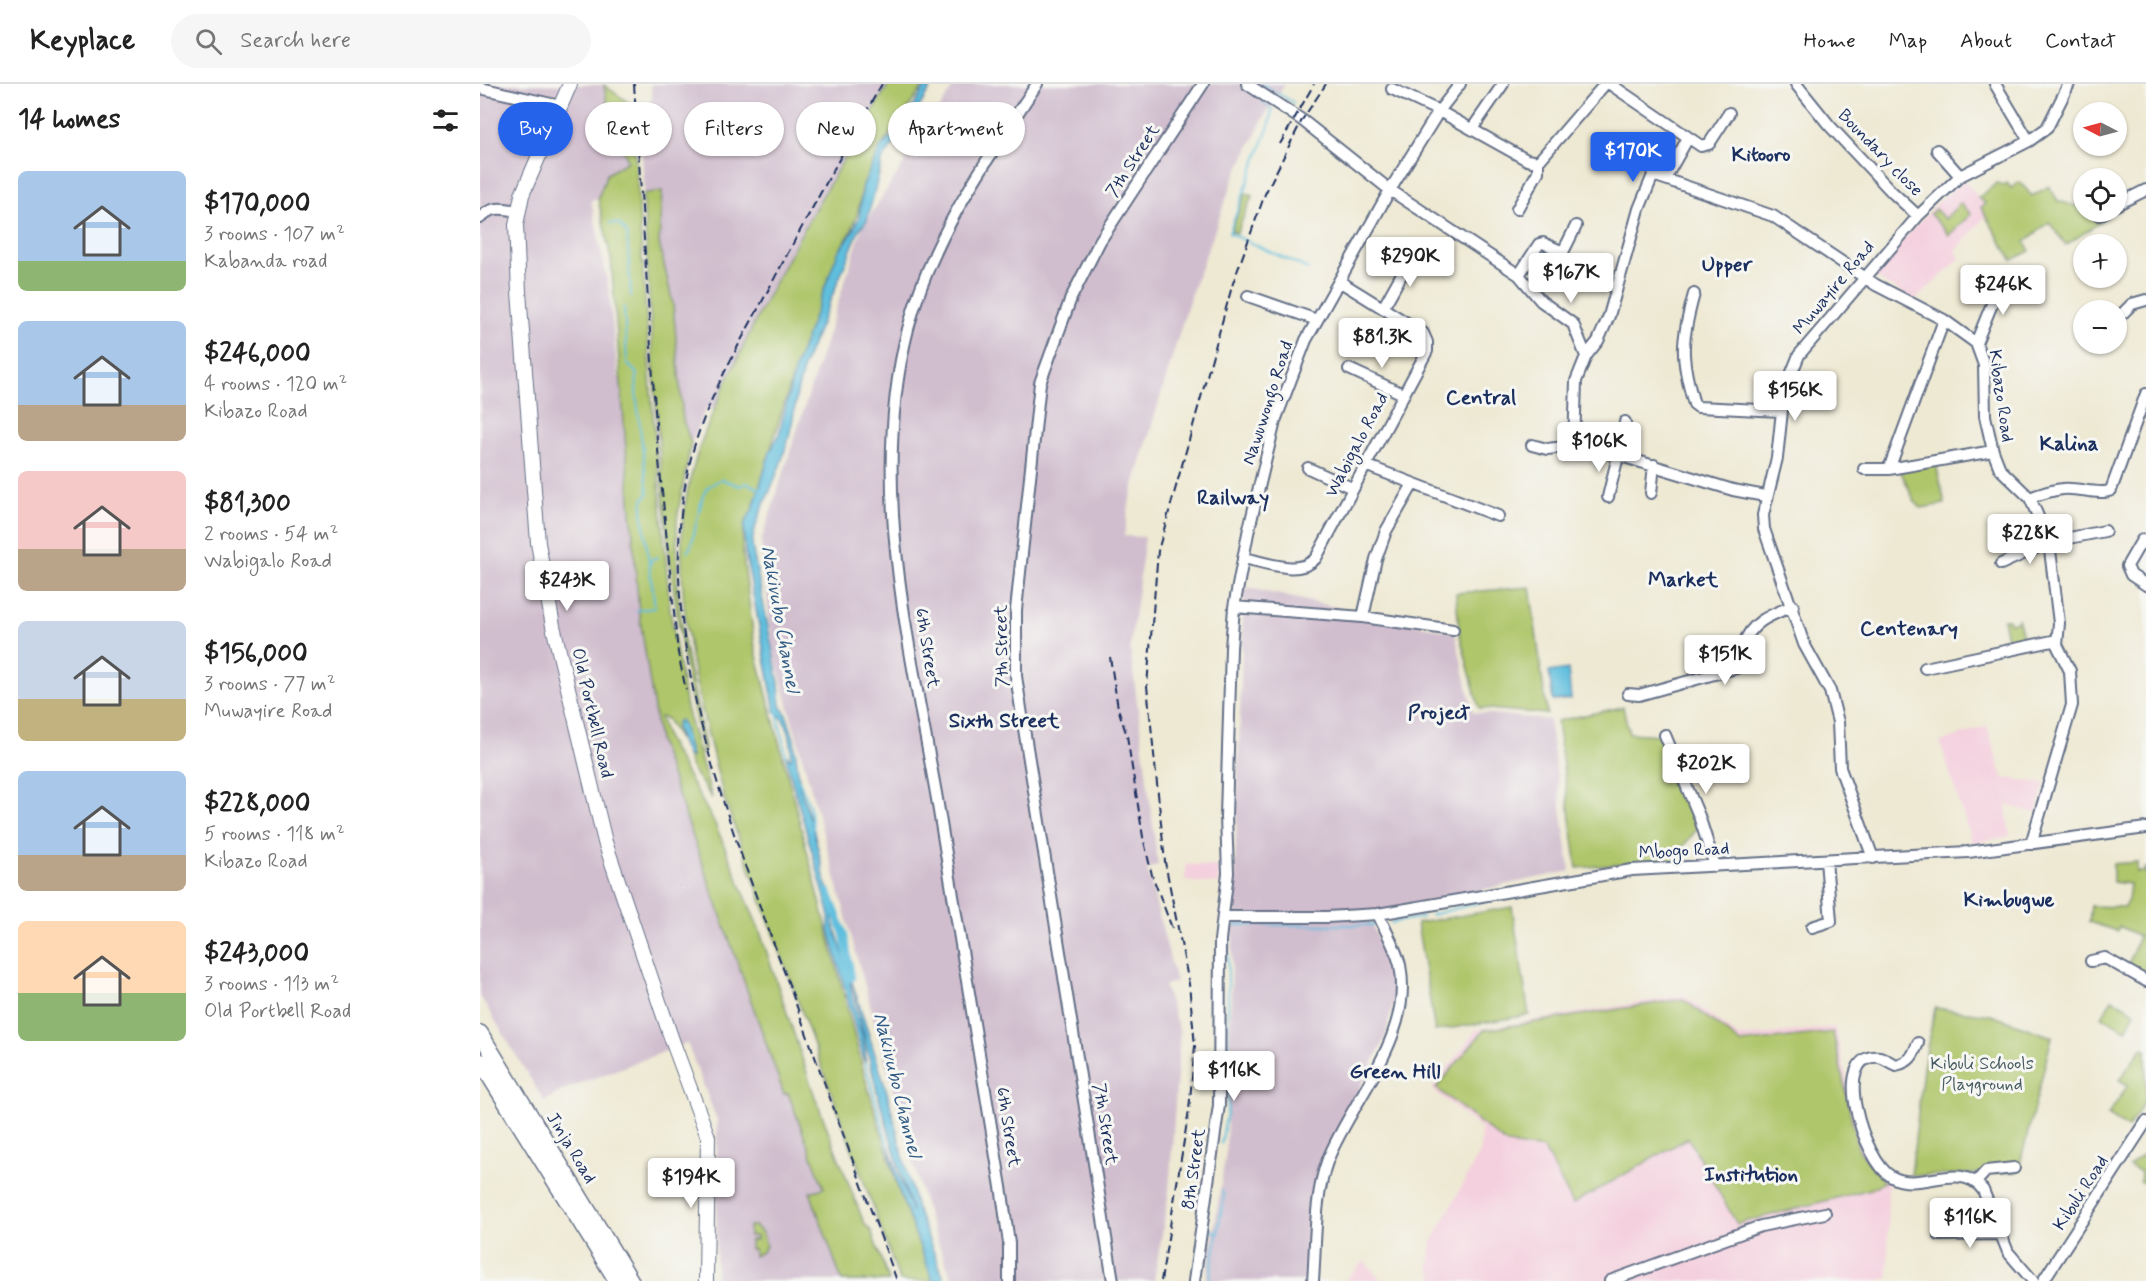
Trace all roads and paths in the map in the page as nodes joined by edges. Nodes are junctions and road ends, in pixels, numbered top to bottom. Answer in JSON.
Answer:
{"nodes":[{"id":1,"x":570,"y":84,"type":"edge"},
{"id":2,"x":1037,"y":84,"type":"edge"},
{"id":3,"x":1203,"y":84,"type":"edge"},
{"id":4,"x":1247,"y":84,"type":"edge"},
{"id":5,"x":1460,"y":84,"type":"edge"},
{"id":6,"x":1503,"y":84,"type":"edge"},
{"id":7,"x":1605,"y":84,"type":"edge"},
{"id":8,"x":1610,"y":84,"type":"edge"},
{"id":9,"x":1796,"y":84,"type":"edge"},
{"id":10,"x":1995,"y":84,"type":"edge"},
{"id":11,"x":2068,"y":84,"type":"edge"},
{"id":12,"x":480,"y":88,"type":"edge"},
{"id":13,"x":1392,"y":89,"type":"dead end"},
{"id":14,"x":542,"y":102,"type":"edge"},
{"id":15,"x":562,"y":102,"type":"edge"},
{"id":16,"x":1440,"y":111,"type":"junction"},
{"id":17,"x":1729,"y":113,"type":"dead end"},
{"id":18,"x":1472,"y":129,"type":"junction"},
{"id":19,"x":1688,"y":138,"type":"junction"},
{"id":20,"x":2029,"y":141,"type":"junction"},
{"id":21,"x":1937,"y":150,"type":"dead end"},
{"id":22,"x":540,"y":156,"type":"edge"},
{"id":23,"x":1538,"y":162,"type":"junction"},
{"id":24,"x":1960,"y":176,"type":"junction"},
{"id":25,"x":1666,"y":177,"type":"junction"},
{"id":26,"x":1390,"y":190,"type":"junction"},
{"id":27,"x":2146,"y":190,"type":"edge"},
{"id":28,"x":2127,"y":200,"type":"edge"},
{"id":29,"x":1517,"y":208,"type":"dead end"},
{"id":30,"x":517,"y":211,"type":"junction"},
{"id":31,"x":1918,"y":216,"type":"junction"},
{"id":32,"x":480,"y":218,"type":"edge"},
{"id":33,"x":1576,"y":226,"type":"dead end"},
{"id":34,"x":1405,"y":257,"type":"dead end"},
{"id":35,"x":1519,"y":275,"type":"junction"},
{"id":36,"x":1865,"y":276,"type":"junction"},
{"id":37,"x":2003,"y":277,"type":"dead end"},
{"id":38,"x":1339,"y":281,"type":"junction"},
{"id":39,"x":1694,"y":294,"type":"dead end"},
{"id":40,"x":1248,"y":296,"type":"dead end"},
{"id":41,"x":2146,"y":300,"type":"edge"},
{"id":42,"x":1383,"y":308,"type":"junction"},
{"id":43,"x":2127,"y":309,"type":"edge"},
{"id":44,"x":1317,"y":320,"type":"junction"},
{"id":45,"x":1944,"y":320,"type":"junction"},
{"id":46,"x":1976,"y":343,"type":"junction"},
{"id":47,"x":1586,"y":356,"type":"junction"},
{"id":48,"x":1350,"y":369,"type":"dead end"},
{"id":49,"x":1403,"y":394,"type":"junction"},
{"id":50,"x":2146,"y":394,"type":"edge"},
{"id":51,"x":1780,"y":411,"type":"junction"},
{"id":52,"x":1625,"y":422,"type":"dead end"},
{"id":53,"x":1532,"y":445,"type":"dead end"},
{"id":54,"x":1574,"y":446,"type":"junction"},
{"id":55,"x":1993,"y":451,"type":"junction"},
{"id":56,"x":1619,"y":456,"type":"junction"},
{"id":57,"x":1365,"y":465,"type":"junction"},
{"id":58,"x":1654,"y":465,"type":"junction"},
{"id":59,"x":1308,"y":468,"type":"dead end"},
{"id":60,"x":1864,"y":469,"type":"dead end"},
{"id":61,"x":1889,"y":469,"type":"junction"},
{"id":62,"x":1413,"y":484,"type":"junction"},
{"id":63,"x":1352,"y":488,"type":"junction"},
{"id":64,"x":1651,"y":493,"type":"dead end"},
{"id":65,"x":1765,"y":496,"type":"junction"},
{"id":66,"x":1608,"y":497,"type":"dead end"},
{"id":67,"x":2030,"y":498,"type":"junction"},
{"id":68,"x":1498,"y":516,"type":"dead end"},
{"id":69,"x":2104,"y":531,"type":"dead end"},
{"id":70,"x":2142,"y":540,"type":"dead end"},
{"id":71,"x":2049,"y":543,"type":"junction"},
{"id":72,"x":1243,"y":558,"type":"junction"},
{"id":73,"x":2001,"y":564,"type":"dead end"},
{"id":74,"x":2146,"y":585,"type":"edge"},
{"id":75,"x":1793,"y":606,"type":"junction"},
{"id":76,"x":1234,"y":607,"type":"junction"},
{"id":77,"x":1363,"y":617,"type":"junction"},
{"id":78,"x":1453,"y":630,"type":"dead end"},
{"id":79,"x":2057,"y":640,"type":"junction"},
{"id":80,"x":1925,"y":668,"type":"dead end"},
{"id":81,"x":1628,"y":694,"type":"dead end"},
{"id":82,"x":1665,"y":735,"type":"dead end"},
{"id":83,"x":2146,"y":828,"type":"edge"},
{"id":84,"x":2031,"y":844,"type":"junction"},
{"id":85,"x":1873,"y":858,"type":"junction"},
{"id":86,"x":1826,"y":860,"type":"junction"},
{"id":87,"x":1715,"y":866,"type":"junction"},
{"id":88,"x":1378,"y":914,"type":"junction"},
{"id":89,"x":1225,"y":917,"type":"junction"},
{"id":90,"x":1812,"y":927,"type":"dead end"},
{"id":91,"x":2091,"y":961,"type":"dead end"},
{"id":92,"x":2146,"y":981,"type":"edge"},
{"id":93,"x":480,"y":1033,"type":"edge"},
{"id":94,"x":1918,"y":1043,"type":"dead end"},
{"id":95,"x":480,"y":1061,"type":"edge"},
{"id":96,"x":2146,"y":1122,"type":"edge"},
{"id":97,"x":703,"y":1130,"type":"junction"},
{"id":98,"x":2014,"y":1168,"type":"dead end"},
{"id":99,"x":1977,"y":1181,"type":"junction"},
{"id":100,"x":1825,"y":1213,"type":"dead end"},
{"id":101,"x":2001,"y":1234,"type":"junction"},
{"id":102,"x":1939,"y":1235,"type":"dead end"},
{"id":103,"x":617,"y":1281,"type":"edge"},
{"id":104,"x":631,"y":1281,"type":"edge"},
{"id":105,"x":700,"y":1281,"type":"edge"},
{"id":106,"x":706,"y":1281,"type":"edge"},
{"id":107,"x":1009,"y":1281,"type":"edge"},
{"id":108,"x":1113,"y":1281,"type":"edge"},
{"id":109,"x":1194,"y":1281,"type":"edge"},
{"id":110,"x":1313,"y":1281,"type":"edge"},
{"id":111,"x":1610,"y":1281,"type":"edge"},
{"id":112,"x":2033,"y":1281,"type":"edge"},
{"id":113,"x":2043,"y":1281,"type":"edge"}],
"edges":[{"from":1,"to":15,"type":"main road","name":"Old Portbell Road"},
{"from":2,"to":107,"type":"street","name":"6th Street"},
{"from":3,"to":108,"type":"street","name":"7th Street"},
{"from":4,"to":26,"type":"street"},
{"from":5,"to":16,"type":"street","name":"Nawuwongo Road"},
{"from":6,"to":18,"type":"street"},
{"from":7,"to":23,"type":"street"},
{"from":8,"to":19,"type":"street"},
{"from":9,"to":31,"type":"street","name":"Boundary close"},
{"from":10,"to":20,"type":"street"},
{"from":11,"to":20,"type":"street","name":"Muwayire Road"},
{"from":12,"to":14,"type":"street"},
{"from":13,"to":16,"type":"street"},
{"from":16,"to":18,"type":"street"},
{"from":16,"to":26,"type":"street","name":"Nawuwongo Road"},
{"from":17,"to":19,"type":"street"},
{"from":18,"to":23,"type":"street"},
{"from":19,"to":25,"type":"street"},
{"from":20,"to":24,"type":"street","name":"Muwayire Road"},
{"from":21,"to":24,"type":"street"},
{"from":22,"to":30,"type":"main road","name":"Old Portbell Road"},
{"from":23,"to":29,"type":"street"},
{"from":24,"to":31,"type":"street","name":"Muwayire Road"},
{"from":25,"to":36,"type":"street","name":"Kibazo Road"},
{"from":25,"to":47,"type":"street"},
{"from":26,"to":35,"type":"street"},
{"from":26,"to":38,"type":"street","name":"Nawuwongo Road"},
{"from":27,"to":28,"type":"street"},
{"from":30,"to":32,"type":"street"},
{"from":30,"to":97,"type":"main road","name":"Old Portbell Road"},
{"from":31,"to":36,"type":"street","name":"Muwayire Road"},
{"from":33,"to":35,"type":"street"},
{"from":34,"to":42,"type":"street"},
{"from":35,"to":47,"type":"street"},
{"from":36,"to":45,"type":"street","name":"Kibazo Road"},
{"from":36,"to":51,"type":"street","name":"Muwayire Road"},
{"from":37,"to":46,"type":"street"},
{"from":38,"to":42,"type":"street","name":"Wabigalo Road"},
{"from":38,"to":44,"type":"street","name":"Nawuwongo Road"},
{"from":39,"to":51,"type":"street"},
{"from":40,"to":44,"type":"street"},
{"from":41,"to":43,"type":"street"},
{"from":42,"to":49,"type":"street","name":"Wabigalo Road"},
{"from":44,"to":72,"type":"street","name":"Nawuwongo Road"},
{"from":45,"to":46,"type":"street","name":"Kibazo Road"},
{"from":45,"to":61,"type":"street"},
{"from":46,"to":55,"type":"street","name":"Kibazo Road"},
{"from":47,"to":54,"type":"street"},
{"from":48,"to":49,"type":"street"},
{"from":49,"to":57,"type":"street","name":"Wabigalo Road"},
{"from":50,"to":67,"type":"street"},
{"from":51,"to":65,"type":"street","name":"Muwayire Road"},
{"from":52,"to":56,"type":"street"},
{"from":53,"to":54,"type":"street"},
{"from":54,"to":56,"type":"street"},
{"from":55,"to":61,"type":"street"},
{"from":55,"to":67,"type":"street","name":"Kibazo Road"},
{"from":56,"to":58,"type":"street"},
{"from":56,"to":66,"type":"street"},
{"from":57,"to":62,"type":"street"},
{"from":57,"to":63,"type":"street","name":"Wabigalo Road"},
{"from":58,"to":64,"type":"street"},
{"from":58,"to":65,"type":"street"},
{"from":59,"to":63,"type":"street"},
{"from":60,"to":61,"type":"street"},
{"from":62,"to":68,"type":"street"},
{"from":62,"to":77,"type":"street"},
{"from":63,"to":72,"type":"street","name":"Wabigalo Road"},
{"from":65,"to":75,"type":"street","name":"Muwayire Road"},
{"from":67,"to":71,"type":"street","name":"Kibazo Road"},
{"from":69,"to":71,"type":"street"},
{"from":70,"to":74,"type":"street"},
{"from":71,"to":73,"type":"street"},
{"from":71,"to":79,"type":"street","name":"Kibazo Road"},
{"from":72,"to":76,"type":"street","name":"Nawuwongo Road"},
{"from":75,"to":81,"type":"street"},
{"from":75,"to":85,"type":"street","name":"Muwayire Road"},
{"from":76,"to":77,"type":"street"},
{"from":76,"to":89,"type":"street","name":"Nawuwongo Road"},
{"from":77,"to":78,"type":"street"},
{"from":79,"to":80,"type":"street"},
{"from":79,"to":84,"type":"street","name":"Kibazo Road"},
{"from":82,"to":87,"type":"street"},
{"from":83,"to":84,"type":"street","name":"Mbogo Road"},
{"from":84,"to":85,"type":"street","name":"Mbogo Road"},
{"from":85,"to":86,"type":"street","name":"Mbogo Road"},
{"from":86,"to":87,"type":"street","name":"Mbogo Road"},
{"from":86,"to":90,"type":"street"},
{"from":87,"to":88,"type":"street","name":"Mbogo Road"},
{"from":88,"to":89,"type":"street","name":"Mbogo Road"},
{"from":88,"to":110,"type":"street"},
{"from":89,"to":109,"type":"street","name":"8th Street"},
{"from":91,"to":92,"type":"street"},
{"from":93,"to":104,"type":"highway","name":"Jinja Road"},
{"from":94,"to":99,"type":"street"},
{"from":95,"to":103,"type":"highway","name":"Jinja Road"},
{"from":96,"to":113,"type":"street","name":"Kibuli Road"},
{"from":97,"to":105,"type":"main road","name":"Old Portbell Road"},
{"from":97,"to":106,"type":"main road","name":"Old Portbell Road"},
{"from":98,"to":99,"type":"street"},
{"from":99,"to":101,"type":"street"},
{"from":100,"to":111,"type":"street"},
{"from":101,"to":102,"type":"street"},
{"from":101,"to":112,"type":"street"}]}
